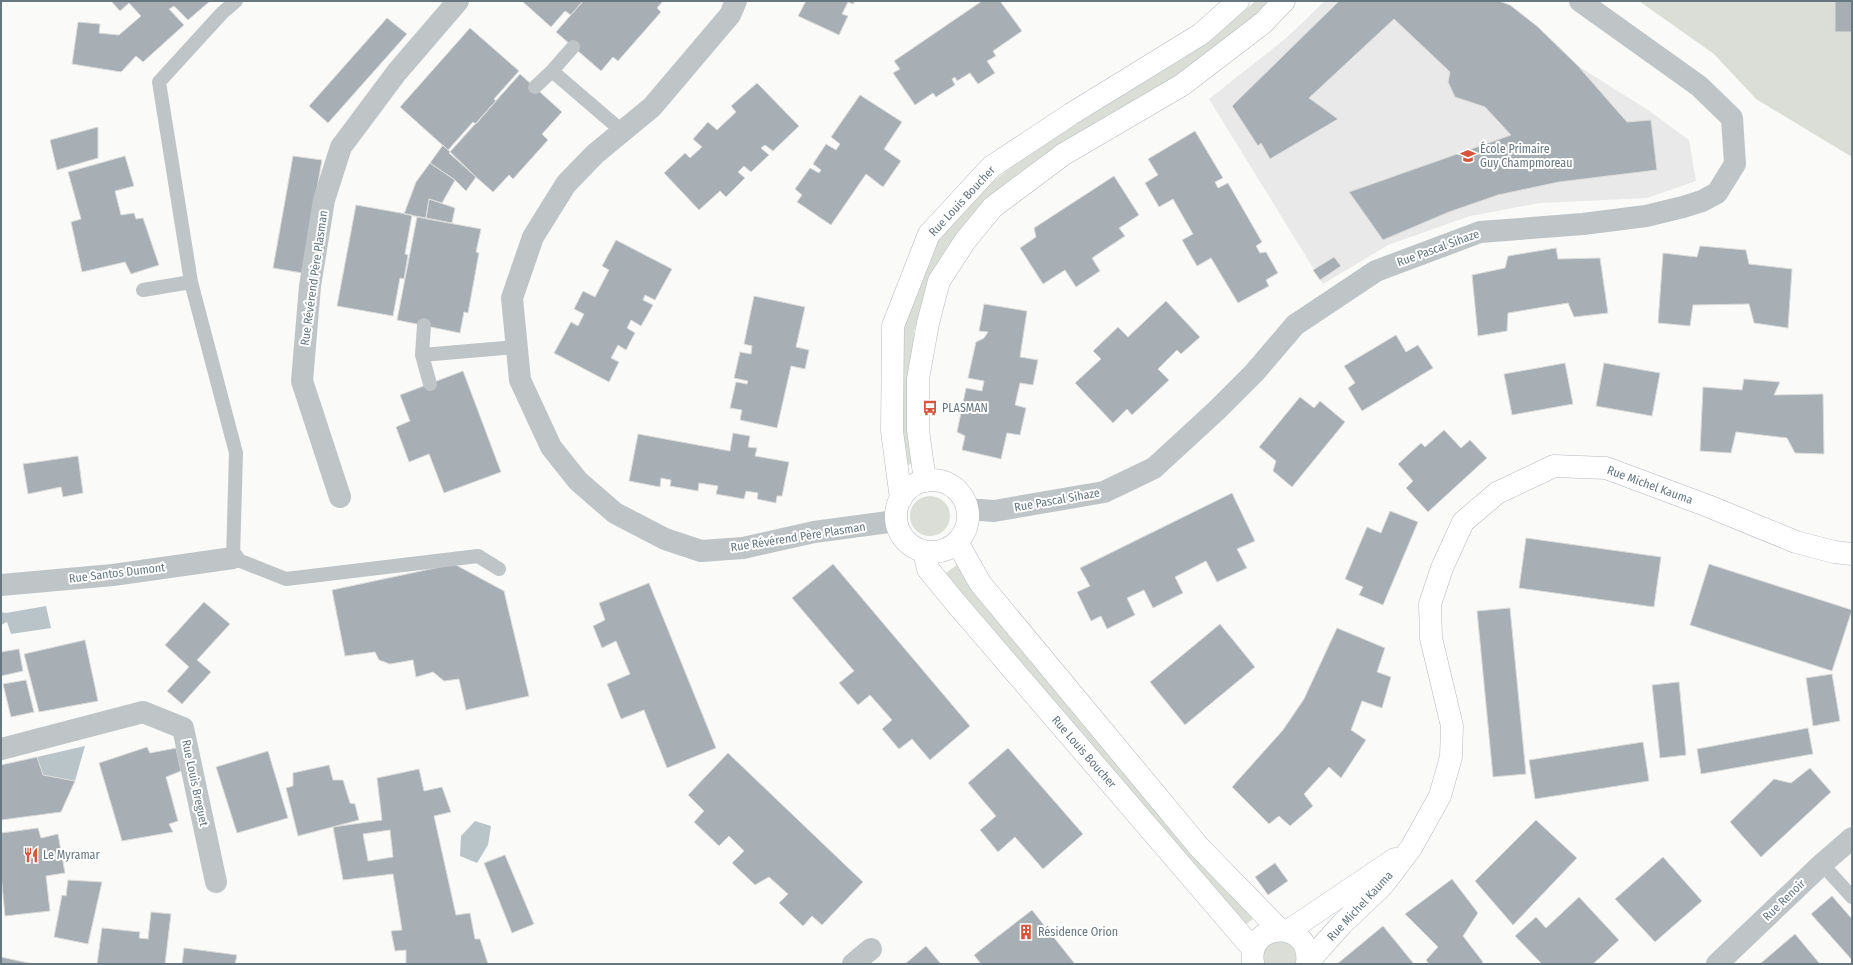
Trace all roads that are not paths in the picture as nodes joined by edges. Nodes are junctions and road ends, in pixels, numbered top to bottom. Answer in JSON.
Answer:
{"nodes":[{"id":1,"x":236,"y":1,"type":"edge"},
{"id":2,"x":458,"y":1,"type":"edge"},
{"id":3,"x":736,"y":1,"type":"edge"},
{"id":4,"x":1238,"y":1,"type":"edge"},
{"id":5,"x":1284,"y":1,"type":"edge"},
{"id":6,"x":1580,"y":1,"type":"edge"},
{"id":7,"x":573,"y":47,"type":"dead end"},
{"id":8,"x":552,"y":71,"type":"junction"},
{"id":9,"x":534,"y":87,"type":"dead end"},
{"id":10,"x":622,"y":131,"type":"junction"},
{"id":11,"x":191,"y":282,"type":"junction"},
{"id":12,"x":143,"y":290,"type":"dead end"},
{"id":13,"x":424,"y":325,"type":"dead end"},
{"id":14,"x":517,"y":347,"type":"junction"},
{"id":15,"x":422,"y":355,"type":"junction"},
{"id":16,"x":430,"y":384,"type":"dead end"},
{"id":17,"x":925,"y":481,"type":"junction"},
{"id":18,"x":340,"y":497,"type":"dead end"},
{"id":19,"x":900,"y":499,"type":"junction"},
{"id":20,"x":967,"y":509,"type":"junction"},
{"id":21,"x":896,"y":521,"type":"junction"},
{"id":22,"x":957,"y":542,"type":"junction"},
{"id":23,"x":924,"y":551,"type":"junction"},
{"id":24,"x":1852,"y":554,"type":"edge"},
{"id":25,"x":233,"y":558,"type":"junction"},
{"id":26,"x":499,"y":570,"type":"dead end"},
{"id":27,"x":1,"y":585,"type":"edge"},
{"id":28,"x":1,"y":749,"type":"edge"},
{"id":29,"x":1852,"y":838,"type":"edge"},
{"id":30,"x":1411,"y":848,"type":"junction"},
{"id":31,"x":1822,"y":864,"type":"junction"},
{"id":32,"x":216,"y":882,"type":"dead end"},
{"id":33,"x":1852,"y":897,"type":"edge"},
{"id":34,"x":1283,"y":930,"type":"junction"},
{"id":35,"x":870,"y":949,"type":"dead end"},
{"id":36,"x":1253,"y":957,"type":"edge"},
{"id":37,"x":853,"y":964,"type":"edge"},
{"id":38,"x":1307,"y":964,"type":"edge"},
{"id":39,"x":1717,"y":964,"type":"edge"}],
"edges":[{"from":1,"to":11,"type":"lane"},
{"from":2,"to":18,"type":"street","name":"Rue Révérend Père Plasman"},
{"from":3,"to":10,"type":"street","name":"Rue Révérend Père Plasman"},
{"from":4,"to":19,"type":"main road","name":"Rue Louis Boucher"},
{"from":5,"to":17,"type":"main road"},
{"from":6,"to":20,"type":"street","name":"Rue Pascal Sihaze"},
{"from":7,"to":8,"type":"lane"},
{"from":8,"to":9,"type":"lane"},
{"from":8,"to":10,"type":"lane"},
{"from":10,"to":14,"type":"street","name":"Rue Révérend Père Plasman"},
{"from":11,"to":12,"type":"lane"},
{"from":11,"to":25,"type":"lane"},
{"from":13,"to":15,"type":"lane"},
{"from":14,"to":15,"type":"lane"},
{"from":14,"to":21,"type":"street","name":"Rue Révérend Père Plasman"},
{"from":15,"to":16,"type":"lane"},
{"from":17,"to":19,"type":"main road"},
{"from":17,"to":20,"type":"main road"},
{"from":19,"to":21,"type":"main road"},
{"from":20,"to":22,"type":"main road"},
{"from":21,"to":23,"type":"main road"},
{"from":22,"to":23,"type":"main road"},
{"from":22,"to":34,"type":"main road"},
{"from":23,"to":36,"type":"main road","name":"Rue Louis Boucher"},
{"from":24,"to":30,"type":"main road","name":"Rue Michel Kauma"},
{"from":25,"to":26,"type":"lane"},
{"from":25,"to":27,"type":"street","name":"Rue Santos Dumont"},
{"from":28,"to":32,"type":"street","name":"Rue Louis Breguet"},
{"from":29,"to":31,"type":"street","name":"Rue Renoir"},
{"from":30,"to":34,"type":"main road","name":"Rue Michel Kauma"},
{"from":30,"to":38,"type":"main road","name":"Rue Michel Kauma"},
{"from":31,"to":33,"type":"lane"},
{"from":31,"to":39,"type":"street","name":"Rue Renoir"},
{"from":34,"to":36,"type":"main road","name":"Rue Michel Kauma"},
{"from":34,"to":38,"type":"main road"},
{"from":35,"to":37,"type":"street"}]}
